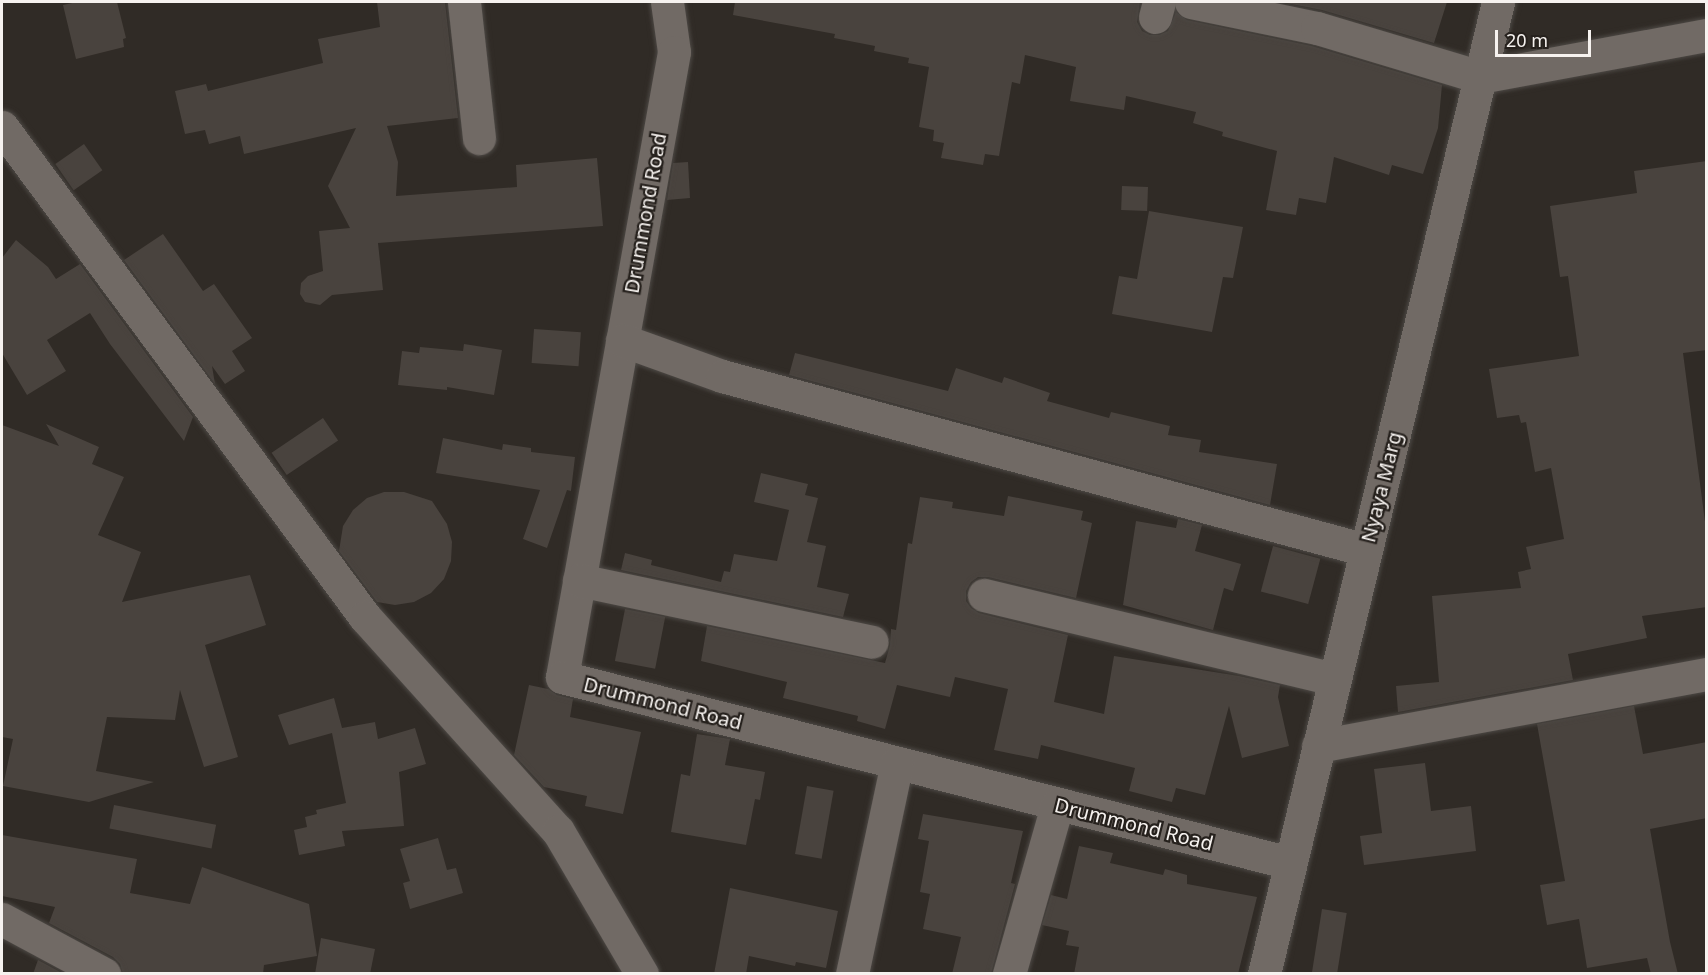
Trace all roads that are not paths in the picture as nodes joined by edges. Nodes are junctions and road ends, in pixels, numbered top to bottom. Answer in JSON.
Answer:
{"nodes":[{"id":1,"x":464,"y":2,"type":"edge"},
{"id":2,"x":667,"y":2,"type":"edge"},
{"id":3,"x":1191,"y":2,"type":"edge"},
{"id":4,"x":1498,"y":2,"type":"edge"},
{"id":5,"x":1319,"y":15,"type":"edge"},
{"id":6,"x":1707,"y":35,"type":"edge"},
{"id":7,"x":1480,"y":77,"type":"junction"},
{"id":8,"x":2,"y":127,"type":"edge"},
{"id":9,"x":479,"y":138,"type":"dead end"},
{"id":10,"x":622,"y":340,"type":"junction"},
{"id":11,"x":1366,"y":550,"type":"junction"},
{"id":12,"x":579,"y":580,"type":"junction"},
{"id":13,"x":984,"y":595,"type":"dead end"},
{"id":14,"x":872,"y":642,"type":"dead end"},
{"id":15,"x":1707,"y":674,"type":"edge"},
{"id":16,"x":1334,"y":679,"type":"junction"},
{"id":17,"x":1318,"y":746,"type":"junction"},
{"id":18,"x":897,"y":763,"type":"junction"},
{"id":19,"x":1057,"y":805,"type":"junction"},
{"id":20,"x":1290,"y":863,"type":"junction"},
{"id":21,"x":2,"y":919,"type":"edge"},
{"id":22,"x":1268,"y":967,"type":"edge"},
{"id":23,"x":104,"y":974,"type":"edge"},
{"id":24,"x":642,"y":974,"type":"edge"},
{"id":25,"x":852,"y":974,"type":"edge"},
{"id":26,"x":1009,"y":974,"type":"edge"}],
"edges":[{"from":1,"to":9,"type":"street"},
{"from":2,"to":10,"type":"street","name":"Drummond Road"},
{"from":3,"to":5,"type":"street"},
{"from":4,"to":7,"type":"street","name":"Nyaya Marg"},
{"from":5,"to":7,"type":"street"},
{"from":6,"to":7,"type":"street"},
{"from":7,"to":11,"type":"street","name":"Nyaya Marg"},
{"from":8,"to":24,"type":"street"},
{"from":10,"to":11,"type":"street"},
{"from":10,"to":12,"type":"street","name":"Drummond Road"},
{"from":11,"to":16,"type":"street","name":"Nyaya Marg"},
{"from":12,"to":14,"type":"street"},
{"from":12,"to":18,"type":"street","name":"Drummond Road"},
{"from":13,"to":16,"type":"street"},
{"from":15,"to":17,"type":"street"},
{"from":16,"to":17,"type":"street","name":"Nyaya Marg"},
{"from":17,"to":20,"type":"street","name":"Nyaya Marg"},
{"from":18,"to":19,"type":"street","name":"Drummond Road"},
{"from":18,"to":25,"type":"street"},
{"from":19,"to":20,"type":"street","name":"Drummond Road"},
{"from":19,"to":26,"type":"street"},
{"from":20,"to":22,"type":"street","name":"Nyaya Marg"},
{"from":21,"to":23,"type":"street"}]}
